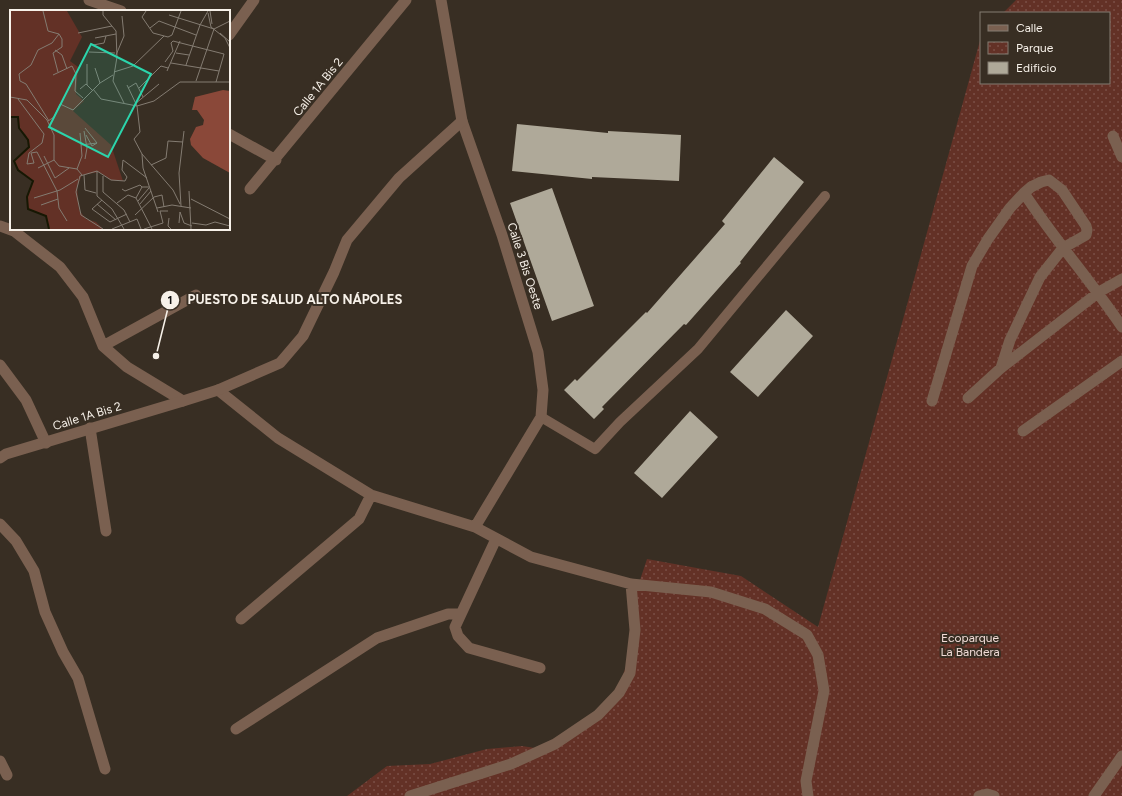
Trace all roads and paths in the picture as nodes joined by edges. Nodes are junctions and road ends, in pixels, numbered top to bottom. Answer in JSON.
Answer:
{"nodes":[{"id":1,"x":89,"y":0,"type":"edge"},
{"id":2,"x":254,"y":0,"type":"edge"},
{"id":3,"x":406,"y":0,"type":"edge"},
{"id":4,"x":441,"y":0,"type":"edge"},
{"id":5,"x":118,"y":10,"type":"edge"},
{"id":6,"x":230,"y":33,"type":"edge"},
{"id":7,"x":462,"y":121,"type":"junction"},
{"id":8,"x":230,"y":135,"type":"edge"},
{"id":9,"x":1113,"y":136,"type":"dead end"},
{"id":10,"x":1122,"y":158,"type":"edge"},
{"id":11,"x":276,"y":160,"type":"junction"},
{"id":12,"x":250,"y":189,"type":"dead end"},
{"id":13,"x":1024,"y":193,"type":"junction"},
{"id":14,"x":824,"y":196,"type":"dead end"},
{"id":15,"x":0,"y":226,"type":"edge"},
{"id":16,"x":10,"y":230,"type":"edge"},
{"id":17,"x":11,"y":230,"type":"edge"},
{"id":18,"x":1063,"y":248,"type":"junction"},
{"id":19,"x":1122,"y":279,"type":"edge"},
{"id":20,"x":1099,"y":292,"type":"junction"},
{"id":21,"x":196,"y":295,"type":"dead end"},
{"id":22,"x":1122,"y":327,"type":"edge"},
{"id":23,"x":103,"y":346,"type":"junction"},
{"id":24,"x":1122,"y":362,"type":"edge"},
{"id":25,"x":0,"y":365,"type":"edge"},
{"id":26,"x":1001,"y":368,"type":"junction"},
{"id":27,"x":218,"y":390,"type":"junction"},
{"id":28,"x":968,"y":398,"type":"dead end"},
{"id":29,"x":183,"y":401,"type":"junction"},
{"id":30,"x":932,"y":401,"type":"dead end"},
{"id":31,"x":541,"y":417,"type":"junction"},
{"id":32,"x":90,"y":428,"type":"junction"},
{"id":33,"x":1023,"y":431,"type":"dead end"},
{"id":34,"x":46,"y":443,"type":"junction"},
{"id":35,"x":0,"y":458,"type":"edge"},
{"id":36,"x":371,"y":495,"type":"junction"},
{"id":37,"x":0,"y":524,"type":"edge"},
{"id":38,"x":476,"y":527,"type":"junction"},
{"id":39,"x":106,"y":531,"type":"dead end"},
{"id":40,"x":496,"y":539,"type":"junction"},
{"id":41,"x":631,"y":584,"type":"junction"},
{"id":42,"x":460,"y":614,"type":"junction"},
{"id":43,"x":241,"y":619,"type":"dead end"},
{"id":44,"x":540,"y":668,"type":"dead end"},
{"id":45,"x":236,"y":729,"type":"dead end"},
{"id":46,"x":1122,"y":756,"type":"edge"},
{"id":47,"x":0,"y":761,"type":"edge"},
{"id":48,"x":105,"y":769,"type":"dead end"},
{"id":49,"x":7,"y":776,"type":"dead end"},
{"id":50,"x":410,"y":796,"type":"edge"},
{"id":51,"x":808,"y":796,"type":"edge"},
{"id":52,"x":979,"y":796,"type":"edge"},
{"id":53,"x":994,"y":796,"type":"edge"},
{"id":54,"x":1094,"y":796,"type":"edge"}],
"edges":[{"from":1,"to":5,"type":"street"},
{"from":2,"to":6,"type":"street"},
{"from":3,"to":11,"type":"street","name":"Calle 1A Bis 2"},
{"from":4,"to":7,"type":"street","name":"Calle 3 Bis Oeste"},
{"from":7,"to":27,"type":"street","name":"Calle 1A Bis 2"},
{"from":7,"to":31,"type":"street","name":"Calle 3 Bis Oeste"},
{"from":8,"to":11,"type":"street"},
{"from":9,"to":10,"type":"street"},
{"from":11,"to":12,"type":"street","name":"Calle 1A Bis 2"},
{"from":13,"to":18,"type":"street"},
{"from":13,"to":18,"type":"street"},
{"from":13,"to":30,"type":"street"},
{"from":14,"to":31,"type":"lane"},
{"from":15,"to":16,"type":"street"},
{"from":17,"to":23,"type":"street"},
{"from":18,"to":20,"type":"street"},
{"from":18,"to":26,"type":"street"},
{"from":19,"to":20,"type":"street"},
{"from":20,"to":22,"type":"street"},
{"from":20,"to":26,"type":"street"},
{"from":21,"to":23,"type":"street"},
{"from":23,"to":29,"type":"street"},
{"from":24,"to":33,"type":"street"},
{"from":25,"to":34,"type":"street"},
{"from":26,"to":28,"type":"street"},
{"from":27,"to":29,"type":"street","name":"Calle 1A Bis 2"},
{"from":27,"to":36,"type":"street"},
{"from":29,"to":32,"type":"street","name":"Calle 1A Bis 2"},
{"from":31,"to":38,"type":"street","name":"Calle 3 Bis Oeste"},
{"from":32,"to":34,"type":"street","name":"Calle 1A Bis 2"},
{"from":32,"to":39,"type":"street"},
{"from":34,"to":35,"type":"street","name":"Calle 1A Bis 2"},
{"from":36,"to":38,"type":"street"},
{"from":36,"to":43,"type":"street"},
{"from":37,"to":48,"type":"street"},
{"from":38,"to":40,"type":"street"},
{"from":40,"to":41,"type":"street"},
{"from":40,"to":42,"type":"street"},
{"from":41,"to":50,"type":"street"},
{"from":41,"to":51,"type":"street"},
{"from":42,"to":44,"type":"street"},
{"from":42,"to":45,"type":"street"},
{"from":46,"to":54,"type":"street"},
{"from":47,"to":49,"type":"street"},
{"from":52,"to":53,"type":"street"}]}
